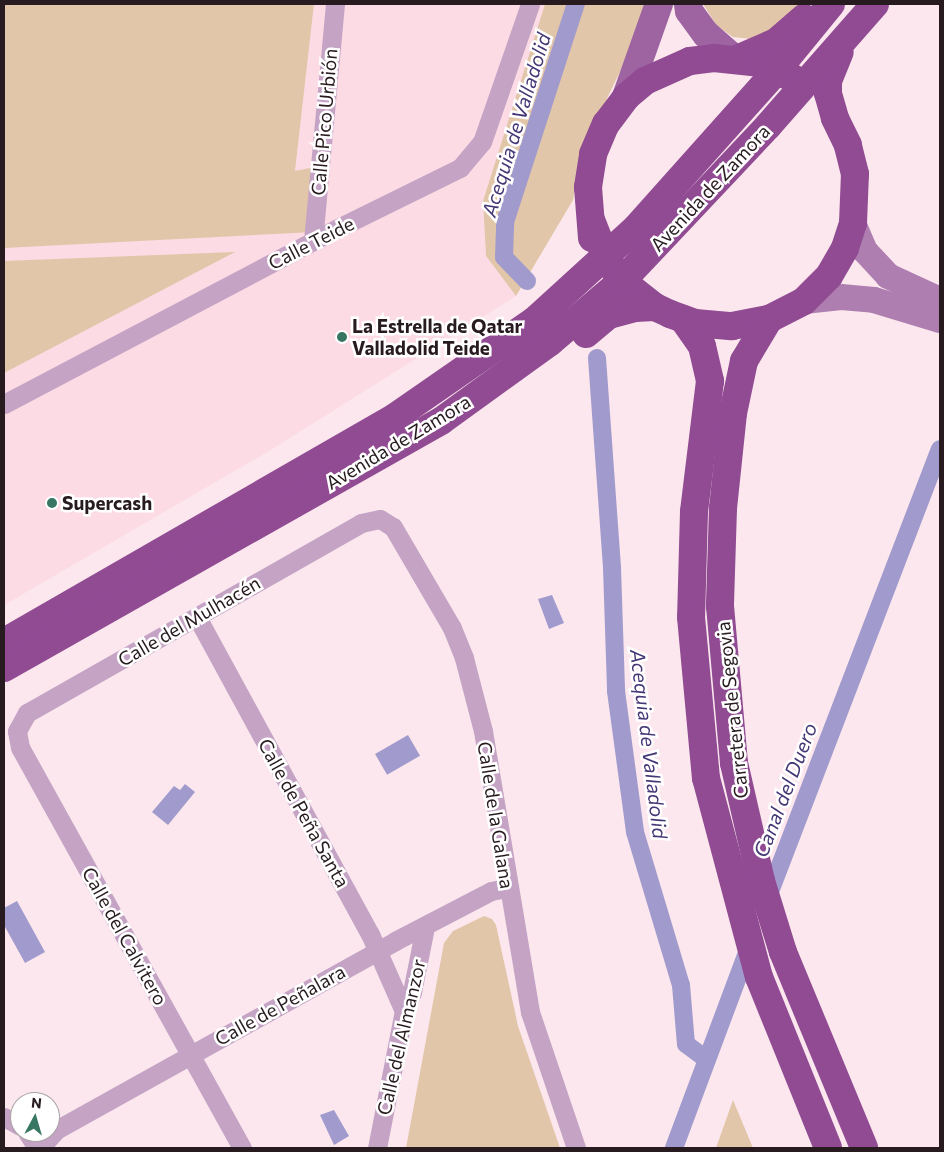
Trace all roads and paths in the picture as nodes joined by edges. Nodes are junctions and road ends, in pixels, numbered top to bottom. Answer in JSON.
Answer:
{"nodes":[{"id":1,"x":335,"y":4,"type":"edge"},
{"id":2,"x":530,"y":4,"type":"edge"},
{"id":3,"x":658,"y":4,"type":"edge"},
{"id":4,"x":688,"y":4,"type":"edge"},
{"id":5,"x":817,"y":4,"type":"edge"},
{"id":6,"x":831,"y":4,"type":"edge"},
{"id":7,"x":876,"y":4,"type":"edge"},
{"id":8,"x":847,"y":36,"type":"junction"},
{"id":9,"x":735,"y":58,"type":"junction"},
{"id":10,"x":778,"y":70,"type":"junction"},
{"id":11,"x":804,"y":85,"type":"junction"},
{"id":12,"x":626,"y":97,"type":"junction"},
{"id":13,"x":835,"y":118,"type":"junction"},
{"id":14,"x":591,"y":220,"type":"junction"},
{"id":15,"x":854,"y":223,"type":"junction"},
{"id":16,"x":313,"y":241,"type":"junction"},
{"id":17,"x":606,"y":258,"type":"junction"},
{"id":18,"x":581,"y":280,"type":"junction"},
{"id":19,"x":622,"y":281,"type":"junction"},
{"id":20,"x":940,"y":300,"type":"edge"},
{"id":21,"x":804,"y":301,"type":"junction"},
{"id":22,"x":656,"y":307,"type":"junction"},
{"id":23,"x":683,"y":319,"type":"junction"},
{"id":24,"x":769,"y":319,"type":"junction"},
{"id":25,"x":940,"y":320,"type":"edge"},
{"id":26,"x":4,"y":404,"type":"edge"},
{"id":27,"x":441,"y":421,"type":"junction"},
{"id":28,"x":361,"y":523,"type":"joint"},
{"id":29,"x":197,"y":617,"type":"junction"},
{"id":30,"x":4,"y":642,"type":"edge"},
{"id":31,"x":4,"y":668,"type":"edge"},
{"id":32,"x":19,"y":721,"type":"joint"},
{"id":33,"x":507,"y":888,"type":"junction"},
{"id":34,"x":425,"y":927,"type":"junction"},
{"id":35,"x":377,"y":952,"type":"junction"},
{"id":36,"x":404,"y":1011,"type":"junction"},
{"id":37,"x":190,"y":1055,"type":"junction"},
{"id":38,"x":60,"y":1126,"type":"edge"},
{"id":39,"x":242,"y":1148,"type":"edge"},
{"id":40,"x":377,"y":1148,"type":"edge"},
{"id":41,"x":576,"y":1148,"type":"edge"},
{"id":42,"x":828,"y":1148,"type":"edge"},
{"id":43,"x":864,"y":1148,"type":"edge"}],
"edges":[{"from":1,"to":16,"type":"street","name":"Calle Pico Urbión"},
{"from":2,"to":16,"type":"street","name":"Calle Teide"},
{"from":3,"to":12,"type":"main road"},
{"from":4,"to":9,"type":"main road"},
{"from":5,"to":9,"type":"highway"},
{"from":6,"to":10,"type":"highway","name":"Avenida de Zamora"},
{"from":7,"to":8,"type":"highway","name":"Avenida de Zamora"},
{"from":8,"to":11,"type":"highway","name":"Avenida de Zamora"},
{"from":8,"to":13,"type":"highway"},
{"from":9,"to":10,"type":"highway"},
{"from":9,"to":12,"type":"highway"},
{"from":10,"to":11,"type":"highway"},
{"from":10,"to":17,"type":"highway","name":"Avenida de Zamora"},
{"from":11,"to":13,"type":"highway"},
{"from":11,"to":19,"type":"highway","name":"Avenida de Zamora"},
{"from":12,"to":14,"type":"highway"},
{"from":13,"to":15,"type":"highway"},
{"from":14,"to":17,"type":"highway"},
{"from":14,"to":18,"type":"highway"},
{"from":15,"to":20,"type":"street"},
{"from":15,"to":21,"type":"highway"},
{"from":16,"to":26,"type":"street","name":"Calle Teide"},
{"from":17,"to":18,"type":"highway","name":"Avenida de Zamora"},
{"from":17,"to":19,"type":"highway"},
{"from":18,"to":30,"type":"highway","name":"Avenida de Zamora"},
{"from":19,"to":22,"type":"highway"},
{"from":19,"to":27,"type":"highway","name":"Avenida de Zamora"},
{"from":21,"to":24,"type":"highway"},
{"from":21,"to":25,"type":"street"},
{"from":22,"to":23,"type":"highway"},
{"from":22,"to":27,"type":"highway"},
{"from":23,"to":24,"type":"highway"},
{"from":23,"to":42,"type":"highway","name":"Carretera de Segovia"},
{"from":24,"to":43,"type":"highway","name":"Carretera de Segovia"},
{"from":27,"to":31,"type":"highway","name":"Avenida de Zamora"},
{"from":28,"to":29,"type":"street","name":"Calle del Mulhacén"},
{"from":28,"to":33,"type":"street","name":"Calle de la Galana"},
{"from":29,"to":32,"type":"street","name":"Calle del Mulhacén"},
{"from":29,"to":35,"type":"street","name":"Calle de Peña Santa"},
{"from":32,"to":37,"type":"street","name":"Calle del Calvitero"},
{"from":33,"to":34,"type":"street","name":"Calle de Peñalara"},
{"from":33,"to":41,"type":"street","name":"Calle de la Galana"},
{"from":34,"to":35,"type":"street","name":"Calle de Peñalara"},
{"from":34,"to":36,"type":"street","name":"Calle del Almanzor"},
{"from":35,"to":36,"type":"street","name":"Calle de Peña Santa"},
{"from":35,"to":37,"type":"street","name":"Calle de Peñalara"},
{"from":36,"to":40,"type":"street","name":"Calle del Almanzor"},
{"from":37,"to":38,"type":"street","name":"Calle de Peñalara"},
{"from":37,"to":39,"type":"street","name":"Calle del Calvitero"}]}
